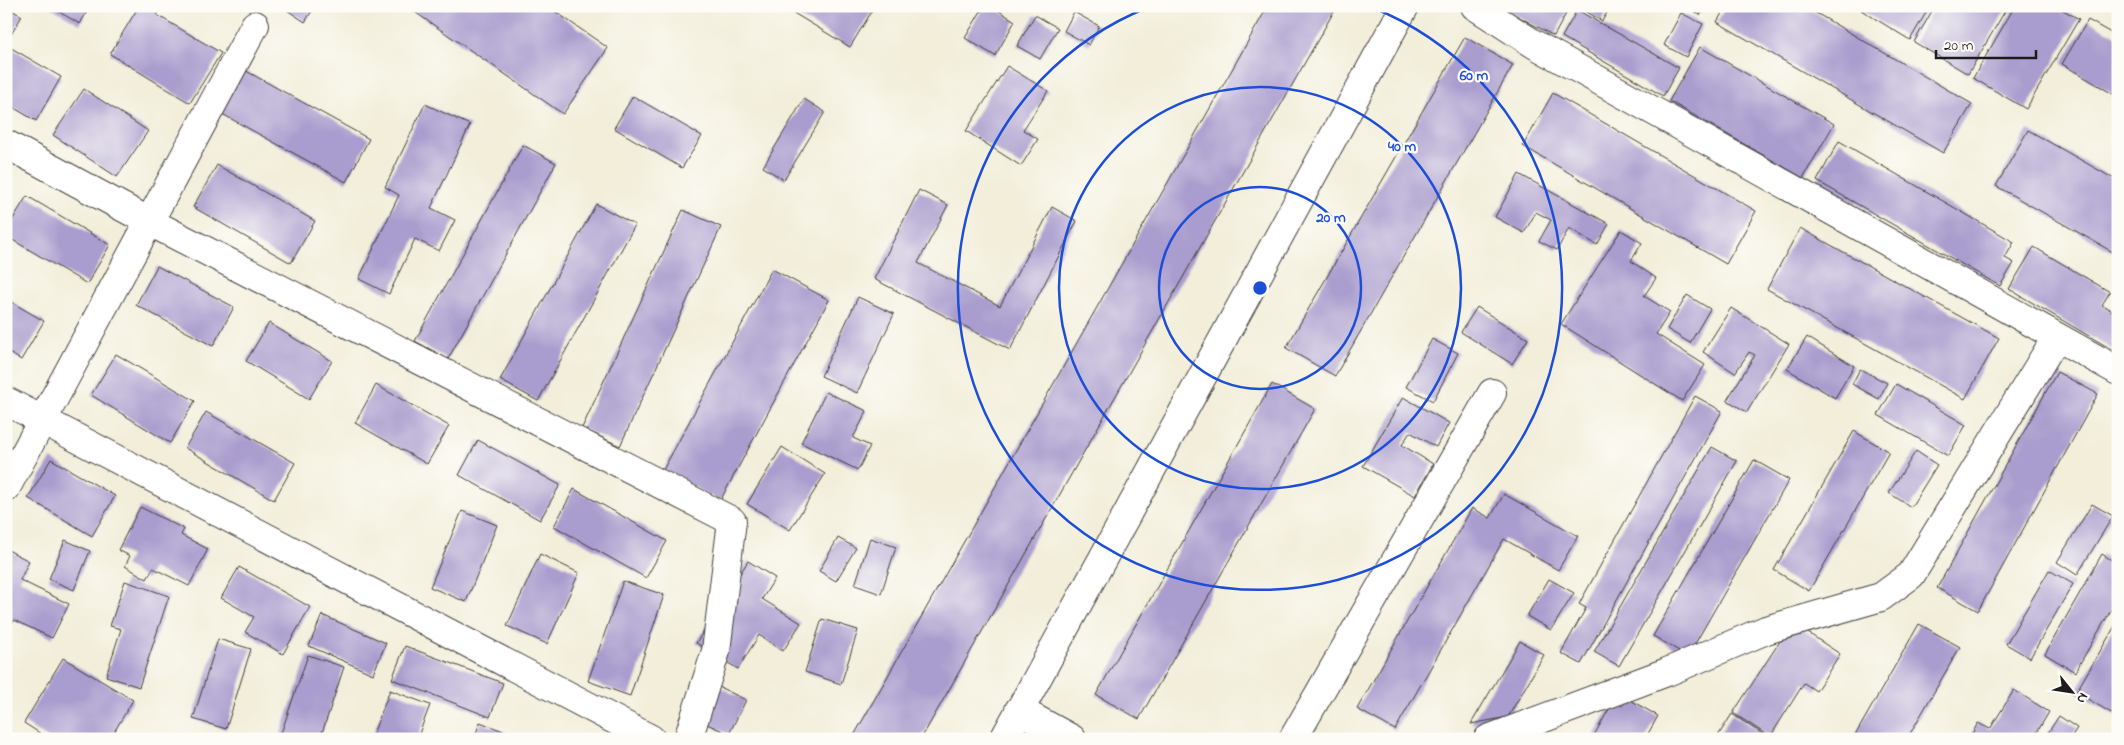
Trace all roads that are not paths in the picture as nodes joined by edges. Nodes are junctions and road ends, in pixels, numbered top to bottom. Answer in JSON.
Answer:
{"nodes":[{"id":1,"x":1404,"y":6,"type":"edge"},
{"id":2,"x":1475,"y":6,"type":"edge"},
{"id":3,"x":255,"y":25,"type":"dead end"},
{"id":4,"x":6,"y":144,"type":"edge"},
{"id":5,"x":150,"y":222,"type":"junction"},
{"id":6,"x":2056,"y":338,"type":"junction"},
{"id":7,"x":2118,"y":371,"type":"edge"},
{"id":8,"x":1492,"y":393,"type":"dead end"},
{"id":9,"x":6,"y":401,"type":"edge"},
{"id":10,"x":42,"y":420,"type":"junction"},
{"id":11,"x":6,"y":488,"type":"edge"},
{"id":12,"x":1020,"y":710,"type":"junction"},
{"id":13,"x":651,"y":739,"type":"edge"},
{"id":14,"x":688,"y":739,"type":"edge"},
{"id":15,"x":1004,"y":739,"type":"edge"},
{"id":16,"x":1072,"y":739,"type":"edge"},
{"id":17,"x":1293,"y":739,"type":"edge"},
{"id":18,"x":1488,"y":739,"type":"edge"}],
"edges":[{"from":1,"to":12,"type":"street"},
{"from":2,"to":6,"type":"street"},
{"from":3,"to":5,"type":"street"},
{"from":4,"to":5,"type":"street"},
{"from":5,"to":10,"type":"street"},
{"from":5,"to":14,"type":"street"},
{"from":6,"to":7,"type":"street"},
{"from":6,"to":18,"type":"street"},
{"from":8,"to":17,"type":"street"},
{"from":9,"to":10,"type":"street"},
{"from":10,"to":11,"type":"street"},
{"from":10,"to":13,"type":"street"},
{"from":12,"to":15,"type":"street"},
{"from":12,"to":16,"type":"street"}]}
